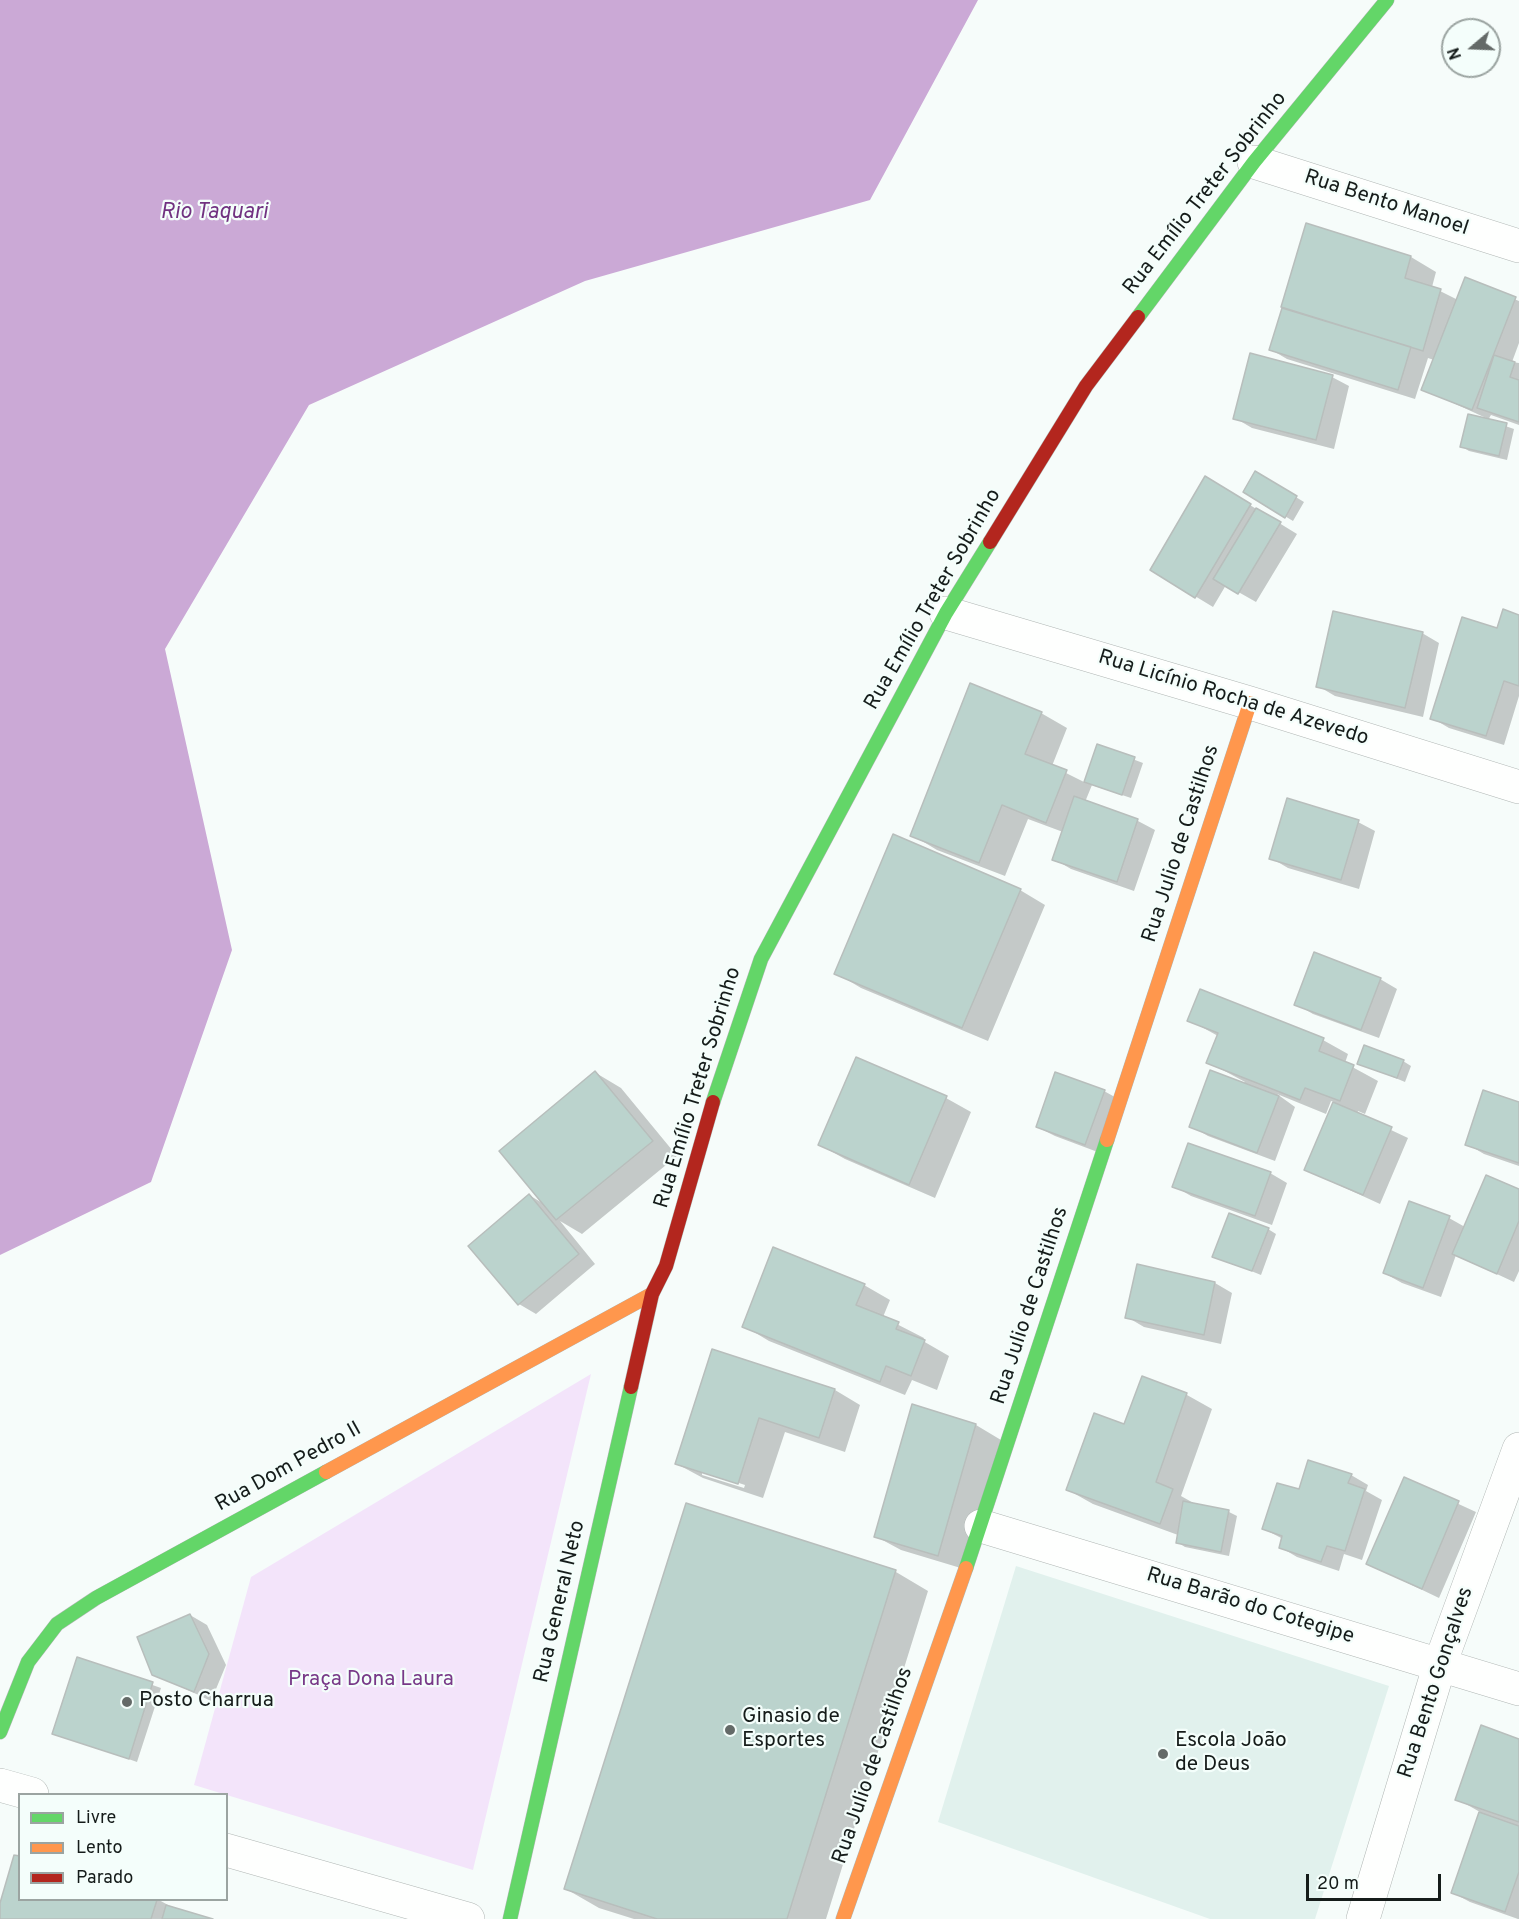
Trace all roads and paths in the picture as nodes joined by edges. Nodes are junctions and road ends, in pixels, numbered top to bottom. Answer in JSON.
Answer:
{"nodes":[{"id":1,"x":1387,"y":0,"type":"edge"},
{"id":2,"x":1254,"y":162,"type":"junction"},
{"id":3,"x":1519,"y":246,"type":"edge"},
{"id":4,"x":946,"y":613,"type":"junction"},
{"id":5,"x":1250,"y":703,"type":"junction"},
{"id":6,"x":1519,"y":787,"type":"edge"},
{"id":7,"x":652,"y":1294,"type":"junction"},
{"id":8,"x":1519,"y":1449,"type":"edge"},
{"id":9,"x":981,"y":1526,"type":"junction"},
{"id":10,"x":1440,"y":1664,"type":"junction"},
{"id":11,"x":1519,"y":1689,"type":"edge"},
{"id":12,"x":0,"y":1732,"type":"edge"},
{"id":13,"x":0,"y":1785,"type":"edge"},
{"id":14,"x":28,"y":1793,"type":"edge"},
{"id":15,"x":228,"y":1851,"type":"edge"},
{"id":16,"x":468,"y":1919,"type":"edge"},
{"id":17,"x":510,"y":1919,"type":"edge"},
{"id":18,"x":843,"y":1919,"type":"edge"},
{"id":19,"x":1363,"y":1919,"type":"edge"}],
"edges":[{"from":1,"to":2,"type":"main road","name":"Rua Emílio Treter Sobrinho"},
{"from":2,"to":3,"type":"street","name":"Rua Bento Manoel"},
{"from":2,"to":4,"type":"main road","name":"Rua Emílio Treter Sobrinho"},
{"from":4,"to":5,"type":"street","name":"Rua Licínio Rocha de Azevedo"},
{"from":4,"to":7,"type":"main road","name":"Rua Emílio Treter Sobrinho"},
{"from":5,"to":6,"type":"street","name":"Rua Licínio Rocha de Azevedo"},
{"from":5,"to":9,"type":"main road","name":"Rua Julio de Castilhos"},
{"from":7,"to":12,"type":"main road","name":"Rua Dom Pedro II"},
{"from":7,"to":17,"type":"main road","name":"Rua General Neto"},
{"from":8,"to":10,"type":"street","name":"Rua Bento Gonçalves"},
{"from":9,"to":10,"type":"street","name":"Rua Barão do Cotegipe"},
{"from":9,"to":18,"type":"main road","name":"Rua Julio de Castilhos"},
{"from":10,"to":11,"type":"street","name":"Rua Barão do Cotegipe"},
{"from":10,"to":19,"type":"street","name":"Rua Bento Gonçalves"},
{"from":13,"to":14,"type":"street"},
{"from":15,"to":16,"type":"street"}]}
